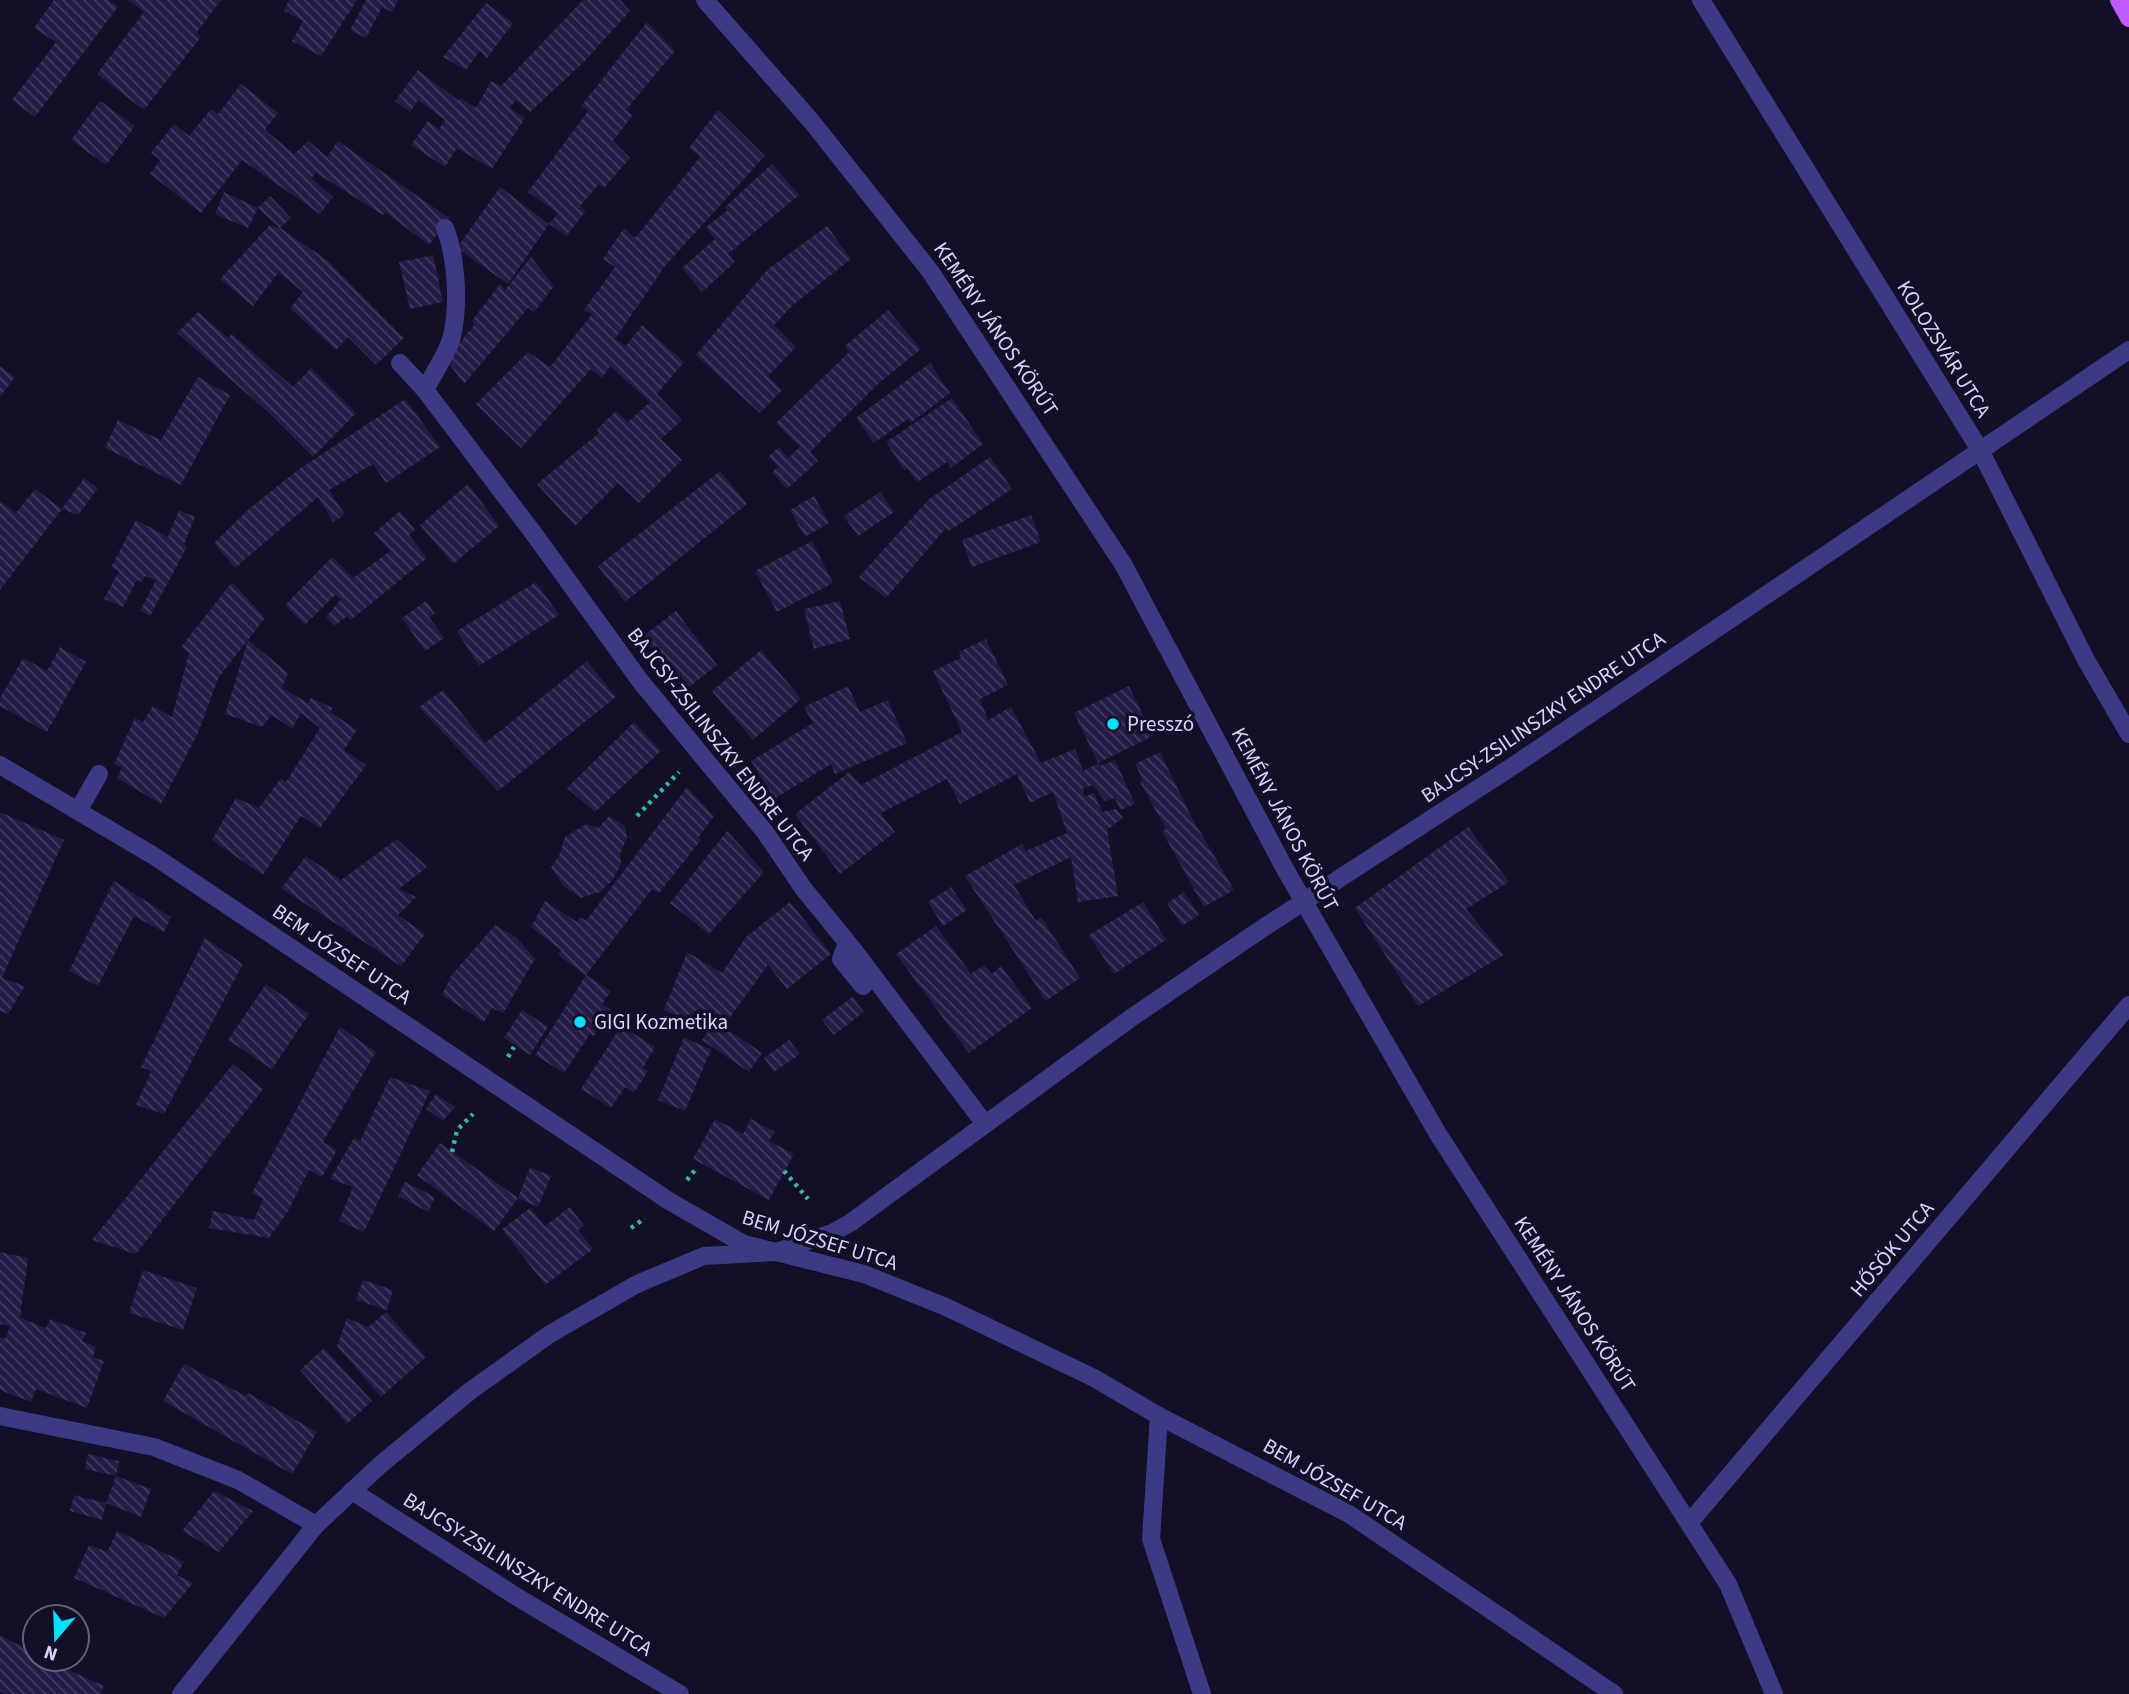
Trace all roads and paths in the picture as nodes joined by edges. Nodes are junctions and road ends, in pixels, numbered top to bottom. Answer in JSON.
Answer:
{"nodes":[{"id":1,"x":705,"y":0,"type":"edge"},
{"id":2,"x":1701,"y":0,"type":"edge"},
{"id":3,"x":2119,"y":0,"type":"edge"},
{"id":4,"x":2129,"y":18,"type":"edge"},
{"id":5,"x":445,"y":228,"type":"dead end"},
{"id":6,"x":2129,"y":350,"type":"edge"},
{"id":7,"x":400,"y":363,"type":"dead end"},
{"id":8,"x":425,"y":390,"type":"junction"},
{"id":9,"x":1980,"y":450,"type":"junction"},
{"id":10,"x":2129,"y":734,"type":"edge"},
{"id":11,"x":0,"y":765,"type":"edge"},
{"id":12,"x":679,"y":772,"type":"dead end"},
{"id":13,"x":99,"y":774,"type":"dead end"},
{"id":14,"x":79,"y":809,"type":"junction"},
{"id":15,"x":637,"y":816,"type":"dead end"},
{"id":16,"x":1303,"y":901,"type":"junction"},
{"id":17,"x":2129,"y":1005,"type":"edge"},
{"id":18,"x":514,"y":1048,"type":"dead end"},
{"id":19,"x":508,"y":1057,"type":"dead end"},
{"id":20,"x":473,"y":1114,"type":"dead end"},
{"id":21,"x":985,"y":1124,"type":"junction"},
{"id":22,"x":452,"y":1152,"type":"dead end"},
{"id":23,"x":784,"y":1171,"type":"dead end"},
{"id":24,"x":808,"y":1199,"type":"dead end"},
{"id":25,"x":776,"y":1252,"type":"junction"},
{"id":26,"x":0,"y":1416,"type":"edge"},
{"id":27,"x":1159,"y":1416,"type":"junction"},
{"id":28,"x":352,"y":1491,"type":"junction"},
{"id":29,"x":1689,"y":1523,"type":"junction"},
{"id":30,"x":316,"y":1525,"type":"junction"},
{"id":31,"x":181,"y":1694,"type":"edge"},
{"id":32,"x":680,"y":1694,"type":"edge"},
{"id":33,"x":1202,"y":1694,"type":"edge"},
{"id":34,"x":1614,"y":1694,"type":"edge"},
{"id":35,"x":1774,"y":1694,"type":"edge"}],
"edges":[{"from":1,"to":16,"type":"street","name":"KEMÉNY JÁNOS KÖRÚT"},
{"from":2,"to":9,"type":"street","name":"KOLOZSVÁR UTCA"},
{"from":3,"to":4,"type":"main road"},
{"from":5,"to":8,"type":"street"},
{"from":6,"to":9,"type":"street","name":"BAJCSY-ZSILINSZKY ENDRE UTCA"},
{"from":7,"to":8,"type":"street","name":"BAJCSY-ZSILINSZKY ENDRE UTCA"},
{"from":8,"to":21,"type":"street","name":"BAJCSY-ZSILINSZKY ENDRE UTCA"},
{"from":9,"to":10,"type":"street","name":"KOLOZSVÁR UTCA"},
{"from":9,"to":16,"type":"street","name":"BAJCSY-ZSILINSZKY ENDRE UTCA"},
{"from":11,"to":14,"type":"street","name":"BEM JÓZSEF UTCA"},
{"from":12,"to":15,"type":"path"},
{"from":13,"to":14,"type":"street"},
{"from":14,"to":25,"type":"street","name":"BEM JÓZSEF UTCA"},
{"from":16,"to":21,"type":"street","name":"BAJCSY-ZSILINSZKY ENDRE UTCA"},
{"from":16,"to":29,"type":"street","name":"KEMÉNY JÁNOS KÖRÚT"},
{"from":17,"to":29,"type":"street","name":"HŐSÖK UTCA"},
{"from":18,"to":19,"type":"path"},
{"from":20,"to":22,"type":"path"},
{"from":21,"to":25,"type":"street","name":"BAJCSY-ZSILINSZKY ENDRE UTCA"},
{"from":23,"to":24,"type":"path"},
{"from":25,"to":27,"type":"street","name":"BEM JÓZSEF UTCA"},
{"from":25,"to":28,"type":"street","name":"BAJCSY-ZSILINSZKY ENDRE UTCA"},
{"from":26,"to":30,"type":"street"},
{"from":27,"to":33,"type":"street"},
{"from":27,"to":34,"type":"street","name":"BEM JÓZSEF UTCA"},
{"from":28,"to":30,"type":"street","name":"BAJCSY-ZSILINSZKY ENDRE UTCA"},
{"from":28,"to":32,"type":"street","name":"BAJCSY-ZSILINSZKY ENDRE UTCA"},
{"from":29,"to":35,"type":"street","name":"KEMÉNY JÁNOS KÖRÚT"},
{"from":30,"to":31,"type":"street","name":"BAJCSY-ZSILINSZKY ENDRE UTCA"}]}
